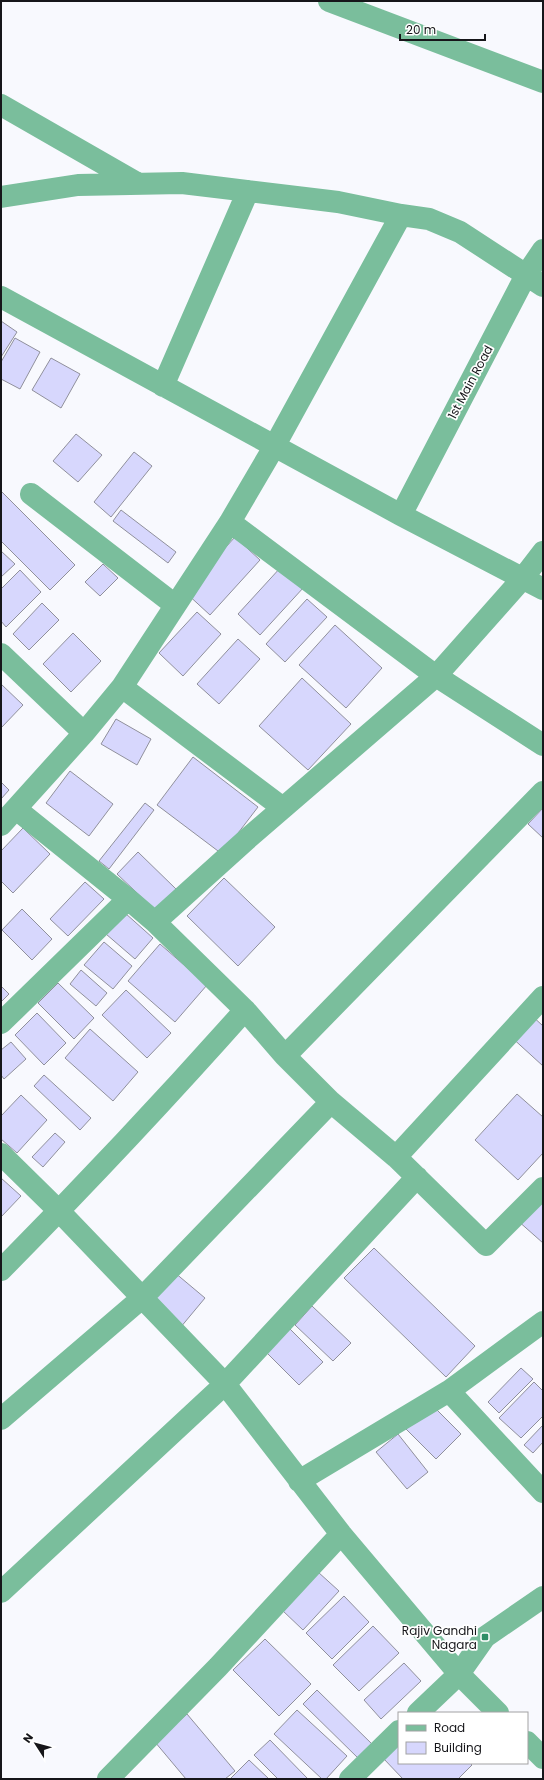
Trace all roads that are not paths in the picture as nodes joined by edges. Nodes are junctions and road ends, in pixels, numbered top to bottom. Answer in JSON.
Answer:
{"nodes":[{"id":1,"x":329,"y":1,"type":"edge"},
{"id":2,"x":543,"y":82,"type":"edge"},
{"id":3,"x":1,"y":105,"type":"edge"},
{"id":4,"x":137,"y":183,"type":"junction"},
{"id":5,"x":248,"y":191,"type":"junction"},
{"id":6,"x":1,"y":197,"type":"edge"},
{"id":7,"x":401,"y":215,"type":"junction"},
{"id":8,"x":543,"y":250,"type":"edge"},
{"id":9,"x":535,"y":280,"type":"edge"},
{"id":10,"x":1,"y":297,"type":"edge"},
{"id":11,"x":163,"y":386,"type":"junction"},
{"id":12,"x":274,"y":447,"type":"junction"},
{"id":13,"x":31,"y":494,"type":"dead end"},
{"id":14,"x":401,"y":515,"type":"junction"},
{"id":15,"x":230,"y":522,"type":"junction"},
{"id":16,"x":543,"y":552,"type":"edge"},
{"id":17,"x":523,"y":578,"type":"junction"},
{"id":18,"x":543,"y":589,"type":"edge"},
{"id":19,"x":175,"y":605,"type":"junction"},
{"id":20,"x":1,"y":654,"type":"edge"},
{"id":21,"x":436,"y":676,"type":"junction"},
{"id":22,"x":122,"y":687,"type":"junction"},
{"id":23,"x":84,"y":733,"type":"junction"},
{"id":24,"x":543,"y":745,"type":"edge"},
{"id":25,"x":543,"y":792,"type":"edge"},
{"id":26,"x":283,"y":808,"type":"junction"},
{"id":27,"x":16,"y":809,"type":"junction"},
{"id":28,"x":1,"y":825,"type":"edge"},
{"id":29,"x":128,"y":899,"type":"junction"},
{"id":30,"x":156,"y":922,"type":"junction"},
{"id":31,"x":543,"y":997,"type":"edge"},
{"id":32,"x":245,"y":1010,"type":"junction"},
{"id":33,"x":1,"y":1023,"type":"edge"},
{"id":34,"x":285,"y":1056,"type":"junction"},
{"id":35,"x":331,"y":1102,"type":"junction"},
{"id":36,"x":1,"y":1154,"type":"edge"},
{"id":37,"x":396,"y":1157,"type":"junction"},
{"id":38,"x":417,"y":1177,"type":"junction"},
{"id":39,"x":543,"y":1188,"type":"edge"},
{"id":40,"x":59,"y":1211,"type":"junction"},
{"id":41,"x":1,"y":1270,"type":"edge"},
{"id":42,"x":142,"y":1298,"type":"junction"},
{"id":43,"x":543,"y":1322,"type":"edge"},
{"id":44,"x":225,"y":1384,"type":"junction"},
{"id":45,"x":449,"y":1391,"type":"junction"},
{"id":46,"x":1,"y":1419,"type":"edge"},
{"id":47,"x":299,"y":1481,"type":"junction"},
{"id":48,"x":543,"y":1492,"type":"edge"},
{"id":49,"x":341,"y":1534,"type":"junction"},
{"id":50,"x":1,"y":1592,"type":"edge"},
{"id":51,"x":543,"y":1598,"type":"edge"},
{"id":52,"x":459,"y":1674,"type":"junction"},
{"id":53,"x":419,"y":1712,"type":"edge"},
{"id":54,"x":497,"y":1712,"type":"edge"},
{"id":55,"x":398,"y":1732,"type":"edge"},
{"id":56,"x":528,"y":1743,"type":"edge"},
{"id":57,"x":543,"y":1758,"type":"edge"},
{"id":58,"x":362,"y":1775,"type":"edge"},
{"id":59,"x":108,"y":1779,"type":"edge"}],
"edges":[{"from":1,"to":2,"type":"street"},
{"from":3,"to":4,"type":"street"},
{"from":4,"to":5,"type":"street"},
{"from":4,"to":6,"type":"street"},
{"from":5,"to":7,"type":"street"},
{"from":5,"to":11,"type":"street"},
{"from":7,"to":9,"type":"street"},
{"from":7,"to":12,"type":"street"},
{"from":8,"to":9,"type":"street","name":"1st Main Road"},
{"from":9,"to":14,"type":"street","name":"1st Main Road"},
{"from":10,"to":11,"type":"street"},
{"from":11,"to":12,"type":"street"},
{"from":12,"to":14,"type":"street"},
{"from":12,"to":15,"type":"street"},
{"from":13,"to":19,"type":"street"},
{"from":14,"to":17,"type":"street"},
{"from":15,"to":19,"type":"street"},
{"from":15,"to":21,"type":"street"},
{"from":16,"to":17,"type":"street"},
{"from":17,"to":18,"type":"street"},
{"from":17,"to":21,"type":"street"},
{"from":19,"to":22,"type":"street"},
{"from":20,"to":23,"type":"street"},
{"from":21,"to":24,"type":"street"},
{"from":21,"to":26,"type":"street"},
{"from":22,"to":23,"type":"street"},
{"from":22,"to":26,"type":"street"},
{"from":23,"to":27,"type":"street"},
{"from":25,"to":34,"type":"street"},
{"from":26,"to":30,"type":"street"},
{"from":27,"to":28,"type":"street"},
{"from":27,"to":29,"type":"street"},
{"from":29,"to":30,"type":"street"},
{"from":29,"to":33,"type":"street"},
{"from":30,"to":32,"type":"street"},
{"from":31,"to":37,"type":"street"},
{"from":32,"to":34,"type":"street"},
{"from":32,"to":40,"type":"street"},
{"from":34,"to":35,"type":"street"},
{"from":35,"to":37,"type":"street"},
{"from":35,"to":42,"type":"street"},
{"from":36,"to":40,"type":"street"},
{"from":37,"to":38,"type":"street"},
{"from":38,"to":39,"type":"street"},
{"from":38,"to":44,"type":"street"},
{"from":40,"to":41,"type":"street"},
{"from":40,"to":42,"type":"street"},
{"from":42,"to":44,"type":"street"},
{"from":42,"to":46,"type":"street"},
{"from":43,"to":45,"type":"street"},
{"from":44,"to":47,"type":"street"},
{"from":44,"to":50,"type":"street"},
{"from":45,"to":47,"type":"street"},
{"from":45,"to":48,"type":"street"},
{"from":47,"to":49,"type":"street"},
{"from":49,"to":52,"type":"street"},
{"from":49,"to":59,"type":"street"},
{"from":51,"to":52,"type":"street"},
{"from":52,"to":53,"type":"street"},
{"from":52,"to":54,"type":"street"},
{"from":55,"to":58,"type":"street"},
{"from":56,"to":57,"type":"street"}]}
